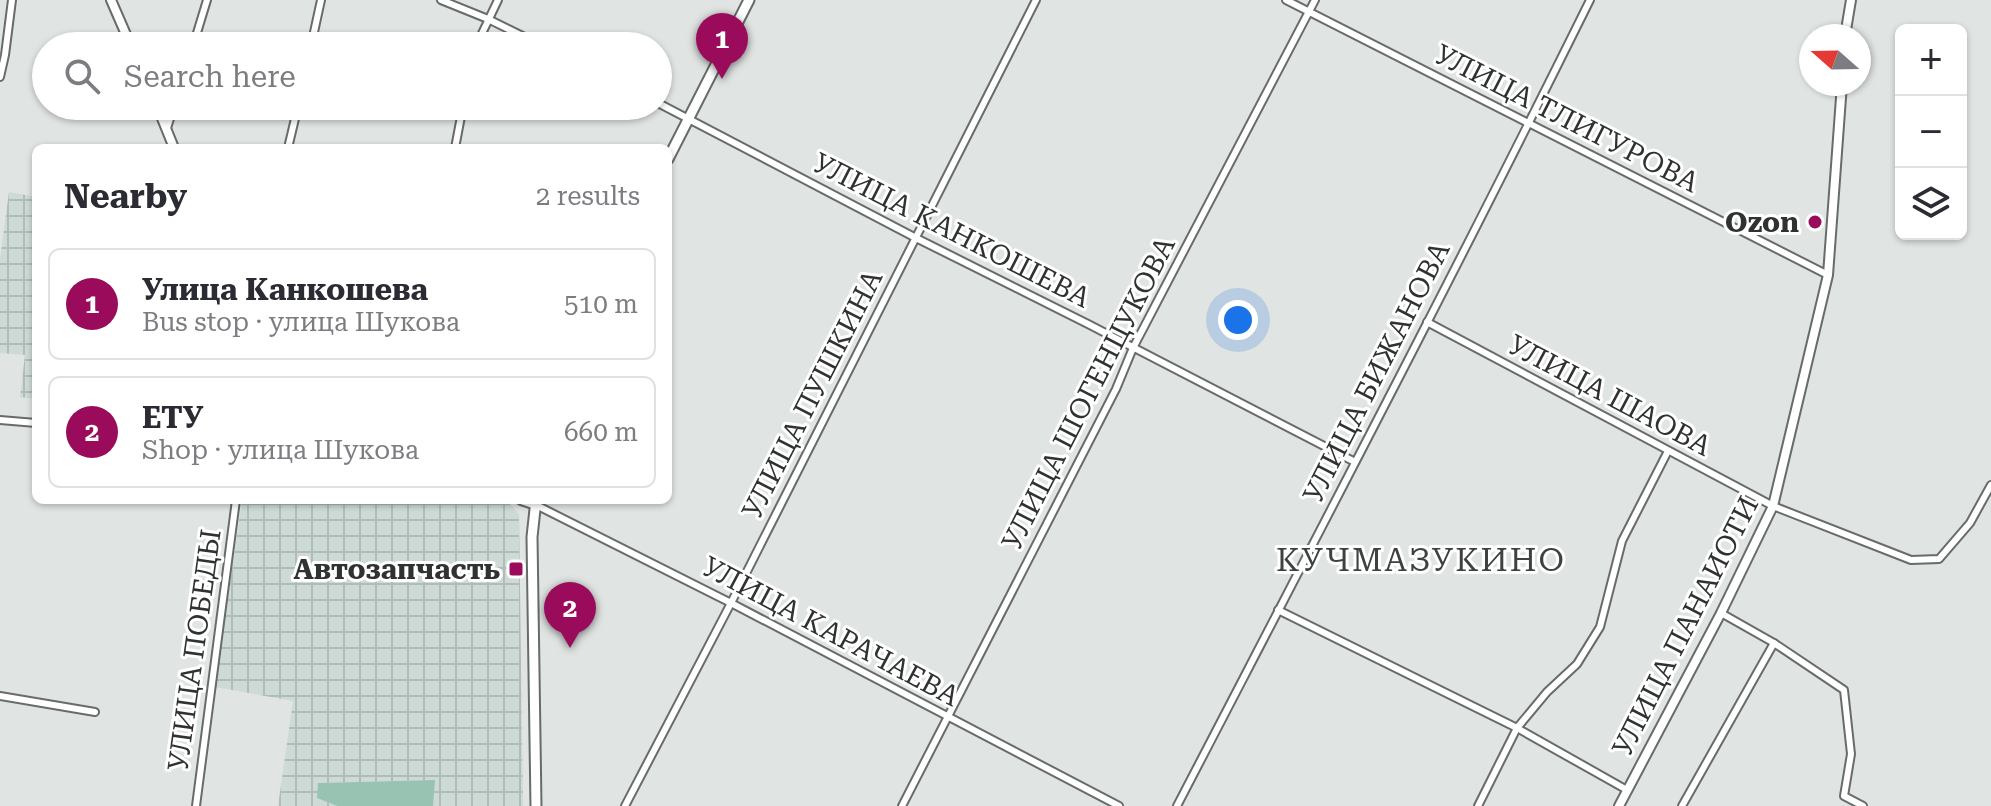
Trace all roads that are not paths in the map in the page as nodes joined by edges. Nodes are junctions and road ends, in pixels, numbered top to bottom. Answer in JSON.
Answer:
{"nodes":[{"id":1,"x":12,"y":0,"type":"edge"},
{"id":2,"x":111,"y":0,"type":"edge"},
{"id":3,"x":207,"y":0,"type":"edge"},
{"id":4,"x":321,"y":0,"type":"edge"},
{"id":5,"x":441,"y":0,"type":"edge"},
{"id":6,"x":498,"y":0,"type":"edge"},
{"id":7,"x":749,"y":0,"type":"edge"},
{"id":8,"x":1036,"y":0,"type":"edge"},
{"id":9,"x":1286,"y":0,"type":"edge"},
{"id":10,"x":1315,"y":0,"type":"edge"},
{"id":11,"x":1590,"y":0,"type":"edge"},
{"id":12,"x":1851,"y":0,"type":"edge"},
{"id":13,"x":1309,"y":12,"type":"junction"},
{"id":14,"x":488,"y":19,"type":"junction"},
{"id":15,"x":1847,"y":24,"type":"edge"},
{"id":16,"x":125,"y":32,"type":"edge"},
{"id":17,"x":197,"y":32,"type":"edge"},
{"id":18,"x":314,"y":32,"type":"edge"},
{"id":19,"x":482,"y":32,"type":"edge"},
{"id":20,"x":514,"y":32,"type":"edge"},
{"id":21,"x":0,"y":77,"type":"edge"},
{"id":22,"x":1841,"y":96,"type":"edge"},
{"id":23,"x":672,"y":110,"type":"edge"},
{"id":24,"x":689,"y":119,"type":"junction"},
{"id":25,"x":163,"y":120,"type":"edge"},
{"id":26,"x":170,"y":120,"type":"edge"},
{"id":27,"x":295,"y":120,"type":"edge"},
{"id":28,"x":460,"y":120,"type":"edge"},
{"id":29,"x":1529,"y":124,"type":"junction"},
{"id":30,"x":167,"y":128,"type":"junction"},
{"id":31,"x":173,"y":144,"type":"edge"},
{"id":32,"x":289,"y":144,"type":"edge"},
{"id":33,"x":456,"y":144,"type":"edge"},
{"id":34,"x":672,"y":151,"type":"edge"},
{"id":35,"x":916,"y":238,"type":"junction"},
{"id":36,"x":1828,"y":275,"type":"junction"},
{"id":37,"x":1427,"y":322,"type":"junction"},
{"id":38,"x":1133,"y":348,"type":"junction"},
{"id":39,"x":0,"y":420,"type":"edge"},
{"id":40,"x":32,"y":423,"type":"edge"},
{"id":41,"x":1668,"y":451,"type":"junction"},
{"id":42,"x":1355,"y":462,"type":"junction"},
{"id":43,"x":1991,"y":485,"type":"edge"},
{"id":44,"x":235,"y":504,"type":"edge"},
{"id":45,"x":536,"y":504,"type":"edge"},
{"id":46,"x":540,"y":504,"type":"edge"},
{"id":47,"x":1773,"y":506,"type":"junction"},
{"id":48,"x":731,"y":603,"type":"junction"},
{"id":49,"x":1278,"y":610,"type":"junction"},
{"id":50,"x":1721,"y":613,"type":"junction"},
{"id":51,"x":1774,"y":643,"type":"junction"},
{"id":52,"x":0,"y":696,"type":"edge"},
{"id":53,"x":95,"y":712,"type":"dead end"},
{"id":54,"x":948,"y":718,"type":"junction"},
{"id":55,"x":1517,"y":728,"type":"junction"},
{"id":56,"x":1627,"y":790,"type":"junction"},
{"id":57,"x":196,"y":806,"type":"edge"},
{"id":58,"x":536,"y":806,"type":"edge"},
{"id":59,"x":625,"y":806,"type":"edge"},
{"id":60,"x":902,"y":806,"type":"edge"},
{"id":61,"x":1119,"y":806,"type":"edge"},
{"id":62,"x":1177,"y":806,"type":"edge"},
{"id":63,"x":1478,"y":806,"type":"edge"},
{"id":64,"x":1619,"y":806,"type":"edge"},
{"id":65,"x":1682,"y":806,"type":"edge"},
{"id":66,"x":1863,"y":806,"type":"edge"}],
"edges":[{"from":1,"to":21,"type":"street"},
{"from":2,"to":16,"type":"street"},
{"from":3,"to":17,"type":"street"},
{"from":4,"to":18,"type":"street"},
{"from":5,"to":14,"type":"street"},
{"from":6,"to":14,"type":"street"},
{"from":7,"to":24,"type":"main road"},
{"from":8,"to":35,"type":"street","name":"УЛИЦА ПУШКИНА"},
{"from":9,"to":13,"type":"street","name":"УЛИЦА ТЛИГУРОВА"},
{"from":10,"to":13,"type":"street","name":"УЛИЦА ШОГЕНЦУКОВА"},
{"from":11,"to":29,"type":"street","name":"УЛИЦА БИЖАНОВА"},
{"from":12,"to":15,"type":"street"},
{"from":13,"to":29,"type":"street","name":"УЛИЦА ТЛИГУРОВА"},
{"from":13,"to":38,"type":"street","name":"УЛИЦА ШОГЕНЦУКОВА"},
{"from":14,"to":19,"type":"street"},
{"from":14,"to":20,"type":"street"},
{"from":22,"to":36,"type":"street","name":"УЛИЦА ПАНАИОТИ"},
{"from":23,"to":24,"type":"street","name":"УЛИЦА КАНКОШЕВА"},
{"from":24,"to":34,"type":"main road"},
{"from":24,"to":35,"type":"street","name":"УЛИЦА КАНКОШЕВА"},
{"from":25,"to":30,"type":"street"},
{"from":26,"to":30,"type":"street"},
{"from":27,"to":32,"type":"street"},
{"from":28,"to":33,"type":"street"},
{"from":29,"to":36,"type":"street","name":"УЛИЦА ТЛИГУРОВА"},
{"from":29,"to":37,"type":"street","name":"УЛИЦА БИЖАНОВА"},
{"from":30,"to":31,"type":"street"},
{"from":35,"to":38,"type":"street","name":"УЛИЦА КАНКОШЕВА"},
{"from":35,"to":48,"type":"street","name":"УЛИЦА ПУШКИНА"},
{"from":36,"to":47,"type":"street","name":"УЛИЦА ПАНАИОТИ"},
{"from":37,"to":41,"type":"street","name":"УЛИЦА ШАОВА"},
{"from":37,"to":42,"type":"street","name":"УЛИЦА БИЖАНОВА"},
{"from":38,"to":42,"type":"street","name":"УЛИЦА КАНКОШЕВА"},
{"from":38,"to":54,"type":"street","name":"УЛИЦА ШОГЕНЦУКОВА"},
{"from":39,"to":40,"type":"street"},
{"from":41,"to":47,"type":"street","name":"УЛИЦА ШАОВА"},
{"from":41,"to":55,"type":"street"},
{"from":42,"to":49,"type":"street","name":"УЛИЦА БИЖАНОВА"},
{"from":43,"to":47,"type":"street","name":"УЛИЦА ШАОВА"},
{"from":44,"to":57,"type":"street","name":"УЛИЦА ПОБЕДЫ"},
{"from":45,"to":58,"type":"main road"},
{"from":46,"to":48,"type":"street","name":"УЛИЦА КАРАЧАЕВА"},
{"from":47,"to":50,"type":"street","name":"УЛИЦА ПАНАИОТИ"},
{"from":48,"to":54,"type":"street","name":"УЛИЦА КАРАЧАЕВА"},
{"from":48,"to":59,"type":"street","name":"УЛИЦА ПУШКИНА"},
{"from":49,"to":55,"type":"street"},
{"from":49,"to":62,"type":"street","name":"УЛИЦА БИЖАНОВА"},
{"from":50,"to":51,"type":"street"},
{"from":50,"to":56,"type":"street","name":"УЛИЦА ПАНАИОТИ"},
{"from":51,"to":65,"type":"street"},
{"from":51,"to":66,"type":"street"},
{"from":52,"to":53,"type":"street"},
{"from":54,"to":60,"type":"street","name":"УЛИЦА ШОГЕНЦУКОВА"},
{"from":54,"to":61,"type":"street","name":"УЛИЦА КАРАЧАЕВА"},
{"from":55,"to":56,"type":"street"},
{"from":55,"to":63,"type":"street"},
{"from":56,"to":64,"type":"street","name":"УЛИЦА ПАНАИОТИ"}]}
